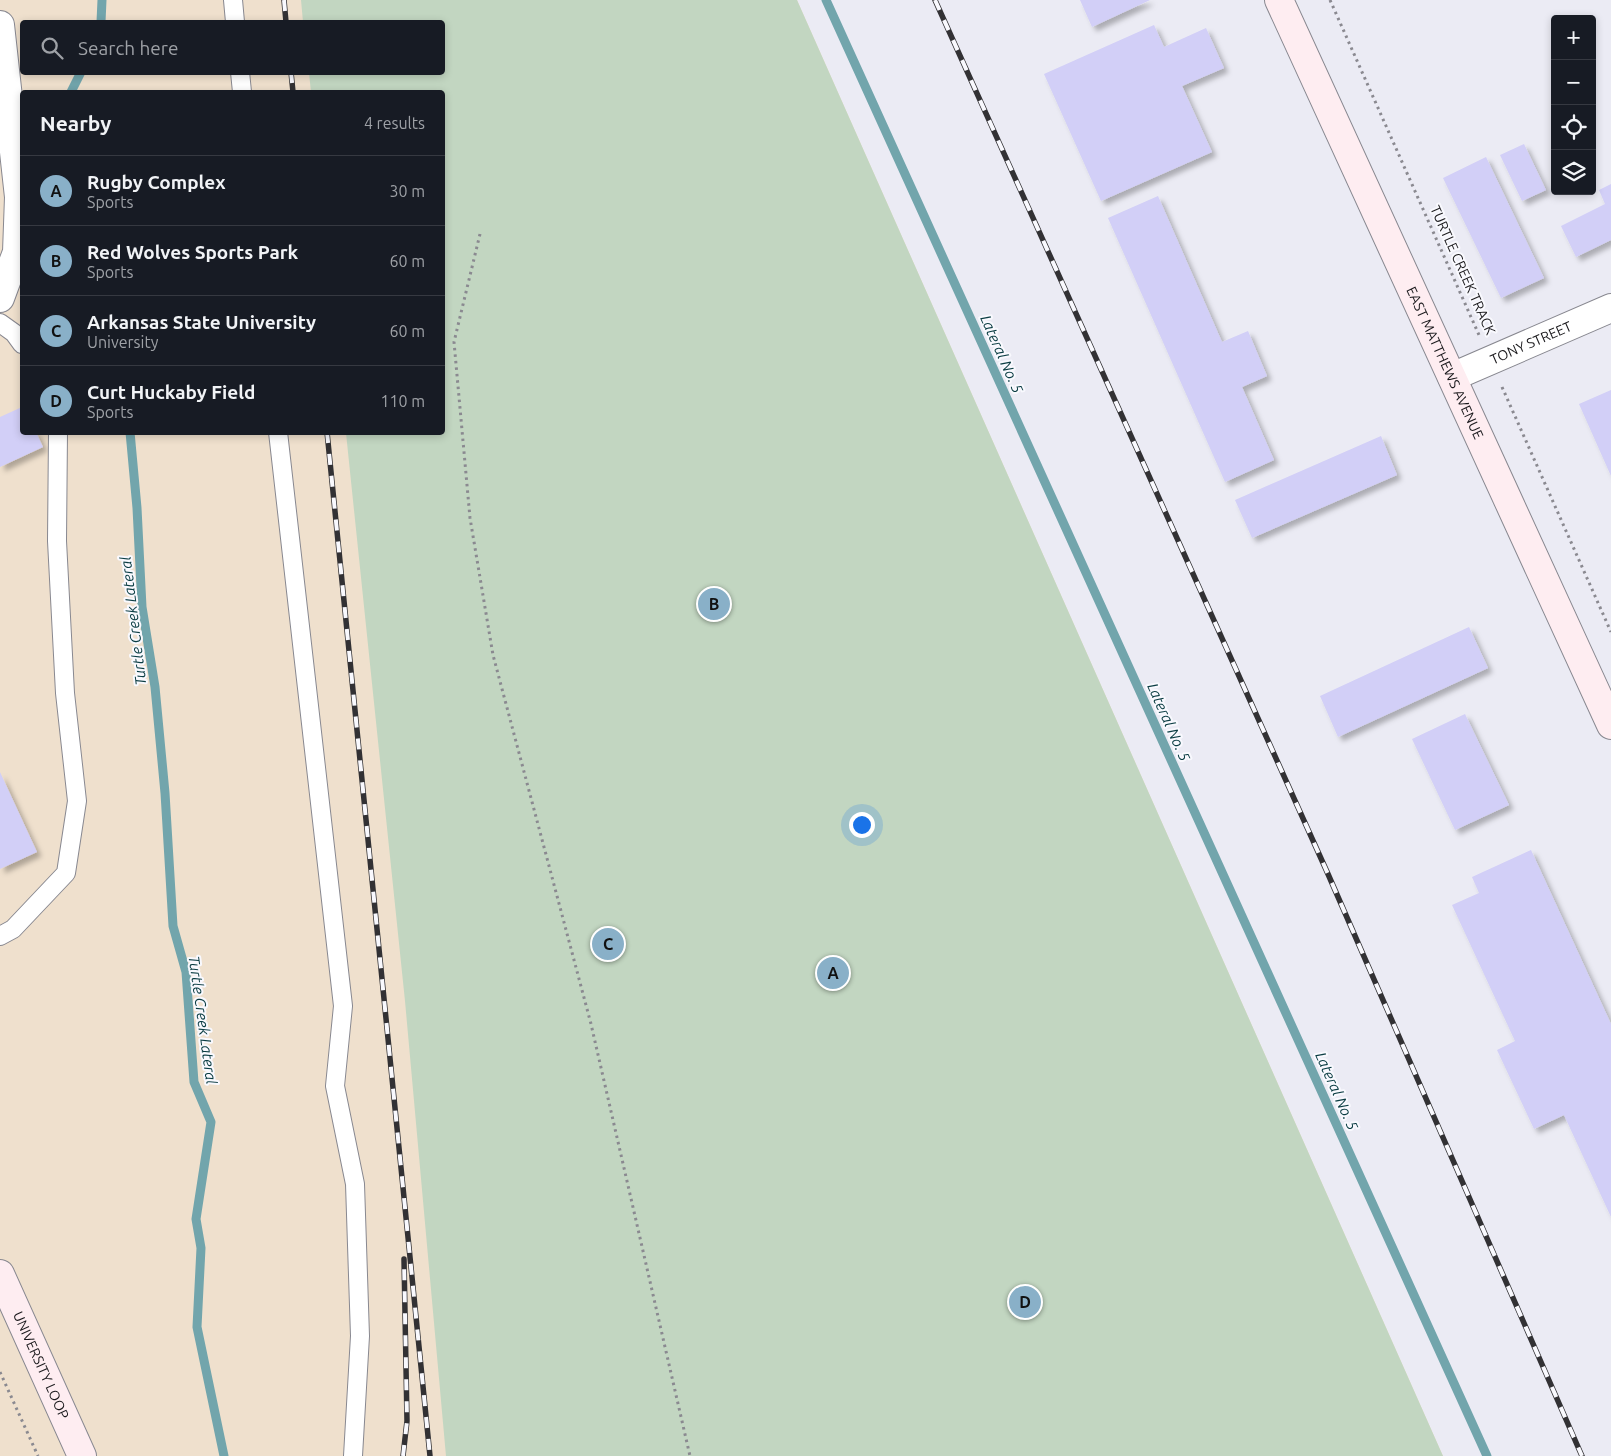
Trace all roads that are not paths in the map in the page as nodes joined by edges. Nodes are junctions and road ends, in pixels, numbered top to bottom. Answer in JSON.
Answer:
{"nodes":[{"id":1,"x":233,"y":0,"type":"edge"},
{"id":2,"x":1279,"y":0,"type":"edge"},
{"id":3,"x":235,"y":20,"type":"edge"},
{"id":4,"x":0,"y":25,"type":"edge"},
{"id":5,"x":240,"y":75,"type":"edge"},
{"id":6,"x":242,"y":90,"type":"edge"},
{"id":7,"x":8,"y":162,"type":"edge"},
{"id":8,"x":0,"y":298,"type":"edge"},
{"id":9,"x":1611,"y":308,"type":"edge"},
{"id":10,"x":0,"y":323,"type":"edge"},
{"id":11,"x":20,"y":341,"type":"edge"},
{"id":12,"x":1452,"y":377,"type":"junction"},
{"id":13,"x":58,"y":435,"type":"edge"},
{"id":14,"x":278,"y":435,"type":"edge"},
{"id":15,"x":1611,"y":725,"type":"edge"},
{"id":16,"x":0,"y":936,"type":"edge"},
{"id":17,"x":0,"y":1274,"type":"edge"},
{"id":18,"x":82,"y":1456,"type":"edge"},
{"id":19,"x":352,"y":1456,"type":"edge"}],
"edges":[{"from":1,"to":3,"type":"lane"},
{"from":2,"to":12,"type":"street","name":"EAST MATTHEWS AVENUE"},
{"from":4,"to":7,"type":"street"},
{"from":5,"to":6,"type":"lane"},
{"from":7,"to":8,"type":"street"},
{"from":9,"to":12,"type":"street","name":"TONY STREET"},
{"from":10,"to":11,"type":"lane"},
{"from":12,"to":15,"type":"street","name":"EAST MATTHEWS AVENUE"},
{"from":13,"to":16,"type":"lane"},
{"from":14,"to":19,"type":"lane"},
{"from":17,"to":18,"type":"street","name":"UNIVERSITY LOOP"}]}
